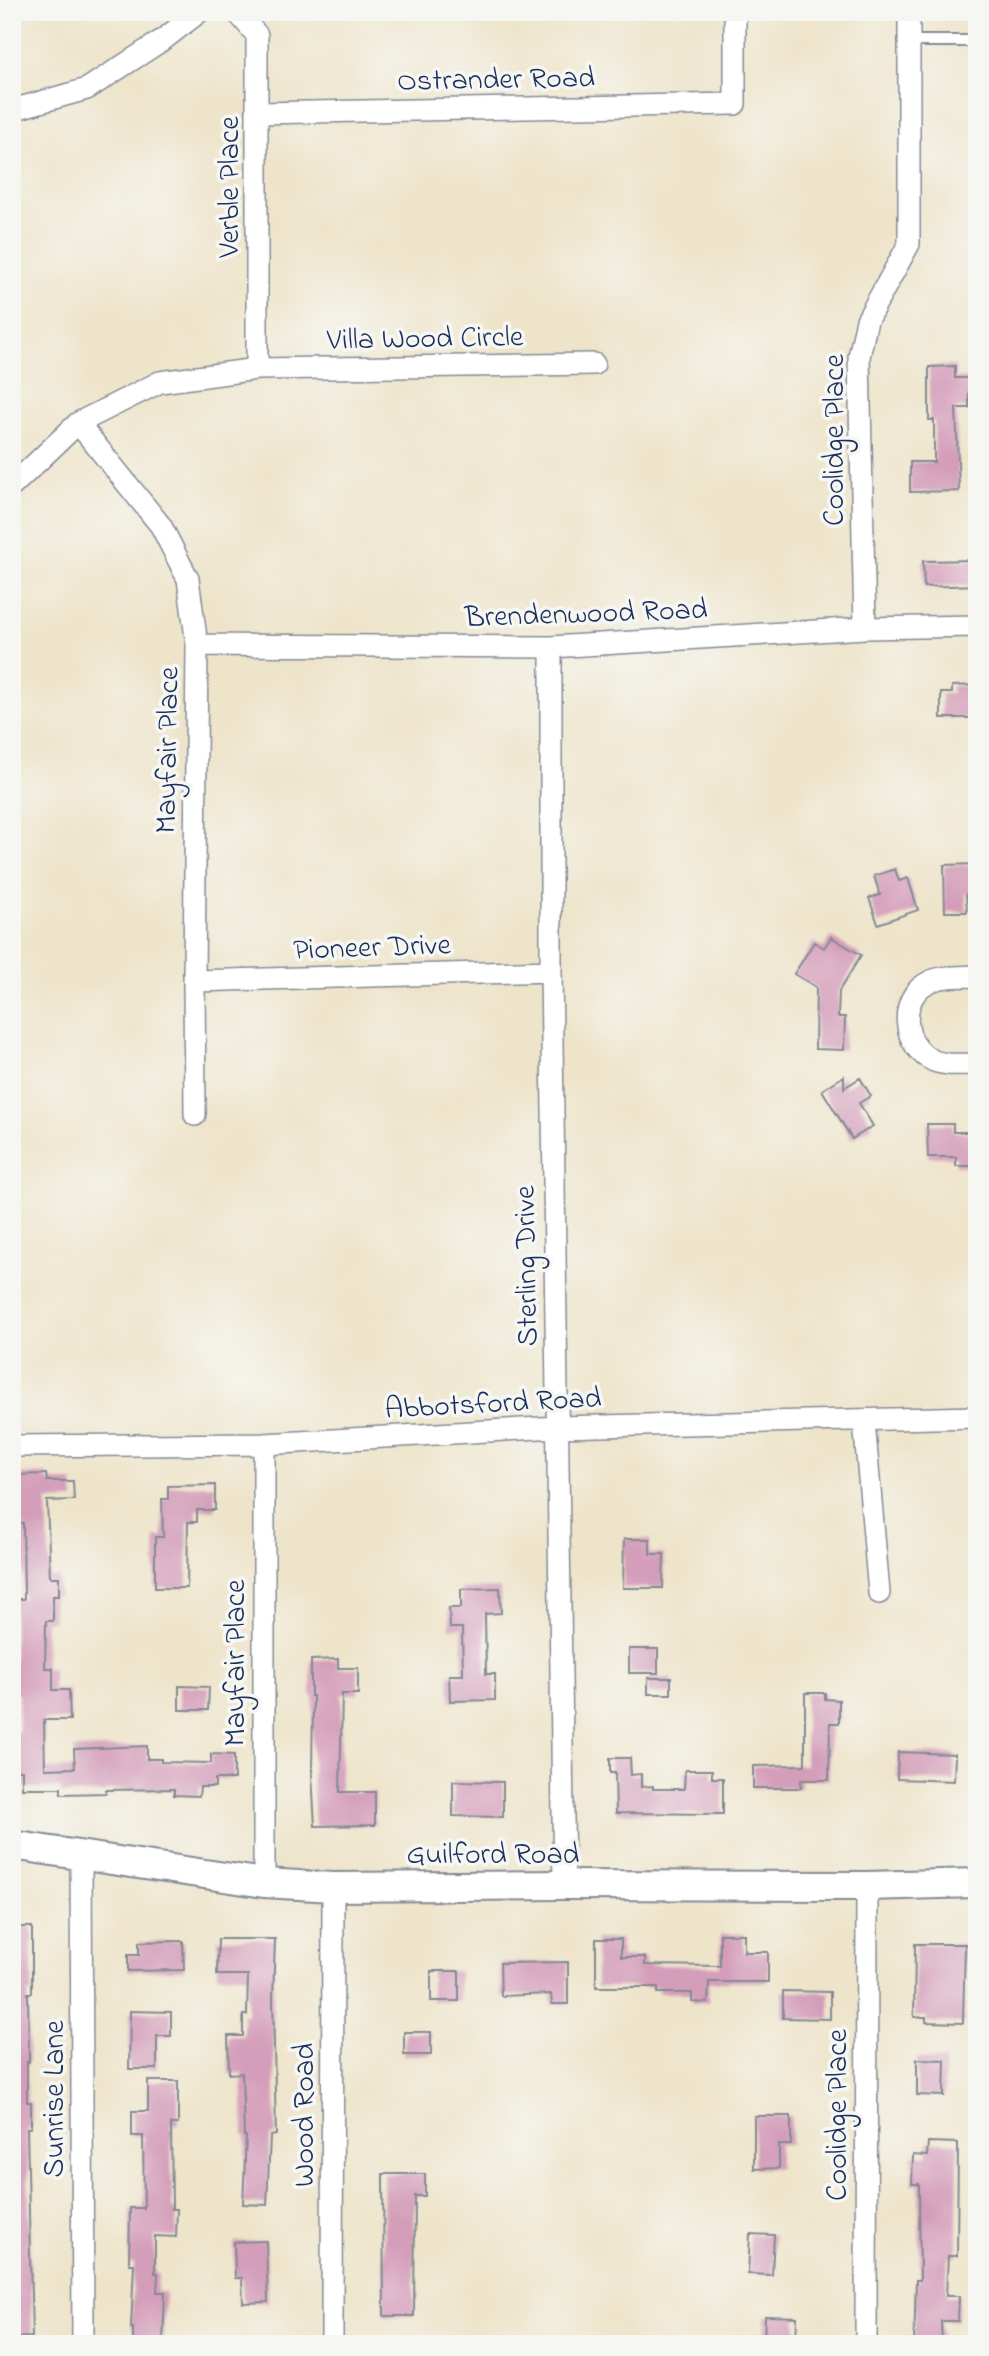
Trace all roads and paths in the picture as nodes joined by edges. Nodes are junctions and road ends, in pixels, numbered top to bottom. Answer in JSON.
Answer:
{"nodes":[{"id":1,"x":199,"y":12,"type":"edge"},
{"id":2,"x":237,"y":12,"type":"edge"},
{"id":3,"x":736,"y":12,"type":"edge"},
{"id":4,"x":909,"y":12,"type":"edge"},
{"id":5,"x":910,"y":41,"type":"junction"},
{"id":6,"x":977,"y":41,"type":"edge"},
{"id":7,"x":12,"y":110,"type":"edge"},
{"id":8,"x":259,"y":113,"type":"junction"},
{"id":9,"x":594,"y":365,"type":"dead end"},
{"id":10,"x":257,"y":369,"type":"junction"},
{"id":11,"x":78,"y":423,"type":"junction"},
{"id":12,"x":12,"y":486,"type":"edge"},
{"id":13,"x":977,"y":626,"type":"edge"},
{"id":14,"x":865,"y":628,"type":"junction"},
{"id":15,"x":197,"y":645,"type":"junction"},
{"id":16,"x":551,"y":647,"type":"junction"},
{"id":17,"x":551,"y":971,"type":"junction"},
{"id":18,"x":977,"y":976,"type":"edge"},
{"id":19,"x":194,"y":981,"type":"junction"},
{"id":20,"x":977,"y":1064,"type":"edge"},
{"id":21,"x":195,"y":1115,"type":"dead end"},
{"id":22,"x":977,"y":1417,"type":"edge"},
{"id":23,"x":864,"y":1420,"type":"junction"},
{"id":24,"x":557,"y":1426,"type":"junction"},
{"id":25,"x":264,"y":1444,"type":"junction"},
{"id":26,"x":12,"y":1446,"type":"edge"},
{"id":27,"x":878,"y":1593,"type":"dead end"},
{"id":28,"x":12,"y":1845,"type":"edge"},
{"id":29,"x":81,"y":1855,"type":"junction"},
{"id":30,"x":264,"y":1883,"type":"junction"},
{"id":31,"x":977,"y":1883,"type":"edge"},
{"id":32,"x":564,"y":1885,"type":"junction"},
{"id":33,"x":867,"y":1886,"type":"junction"},
{"id":34,"x":333,"y":1887,"type":"junction"},
{"id":35,"x":83,"y":2344,"type":"edge"},
{"id":36,"x":332,"y":2344,"type":"edge"},
{"id":37,"x":866,"y":2344,"type":"edge"}],
"edges":[{"from":1,"to":7,"type":"street"},
{"from":2,"to":8,"type":"street","name":"Verble Place"},
{"from":3,"to":8,"type":"street","name":"Ostrander Road"},
{"from":4,"to":5,"type":"street","name":"Coolidge Place"},
{"from":5,"to":6,"type":"lane"},
{"from":5,"to":14,"type":"street","name":"Coolidge Place"},
{"from":8,"to":10,"type":"street","name":"Verble Place"},
{"from":9,"to":10,"type":"street","name":"Villa Wood Circle"},
{"from":10,"to":11,"type":"street"},
{"from":11,"to":12,"type":"street"},
{"from":11,"to":15,"type":"street","name":"Mayfair Place"},
{"from":13,"to":14,"type":"street","name":"Brendenwood Road"},
{"from":14,"to":16,"type":"street","name":"Brendenwood Road"},
{"from":15,"to":16,"type":"street","name":"Brendenwood Road"},
{"from":15,"to":19,"type":"street","name":"Mayfair Place"},
{"from":16,"to":17,"type":"street","name":"Sterling Drive"},
{"from":17,"to":19,"type":"street","name":"Pioneer Drive"},
{"from":17,"to":24,"type":"street","name":"Sterling Drive"},
{"from":18,"to":20,"type":"street"},
{"from":19,"to":21,"type":"street","name":"Mayfair Place"},
{"from":22,"to":23,"type":"street","name":"Abbotsford Road"},
{"from":23,"to":24,"type":"street","name":"Abbotsford Road"},
{"from":23,"to":27,"type":"street"},
{"from":24,"to":25,"type":"street","name":"Abbotsford Road"},
{"from":24,"to":32,"type":"street","name":"Sterling Drive"},
{"from":25,"to":26,"type":"street","name":"Abbotsford Road"},
{"from":25,"to":30,"type":"street","name":"Mayfair Place"},
{"from":28,"to":29,"type":"street","name":"Guilford Road"},
{"from":29,"to":30,"type":"street","name":"Guilford Road"},
{"from":29,"to":35,"type":"street","name":"Sunrise Lane"},
{"from":30,"to":34,"type":"street","name":"Guilford Road"},
{"from":31,"to":33,"type":"street","name":"Guilford Road"},
{"from":32,"to":33,"type":"street","name":"Guilford Road"},
{"from":32,"to":34,"type":"street","name":"Guilford Road"},
{"from":33,"to":37,"type":"street","name":"Coolidge Place"},
{"from":34,"to":36,"type":"street","name":"Wood Road"}]}
